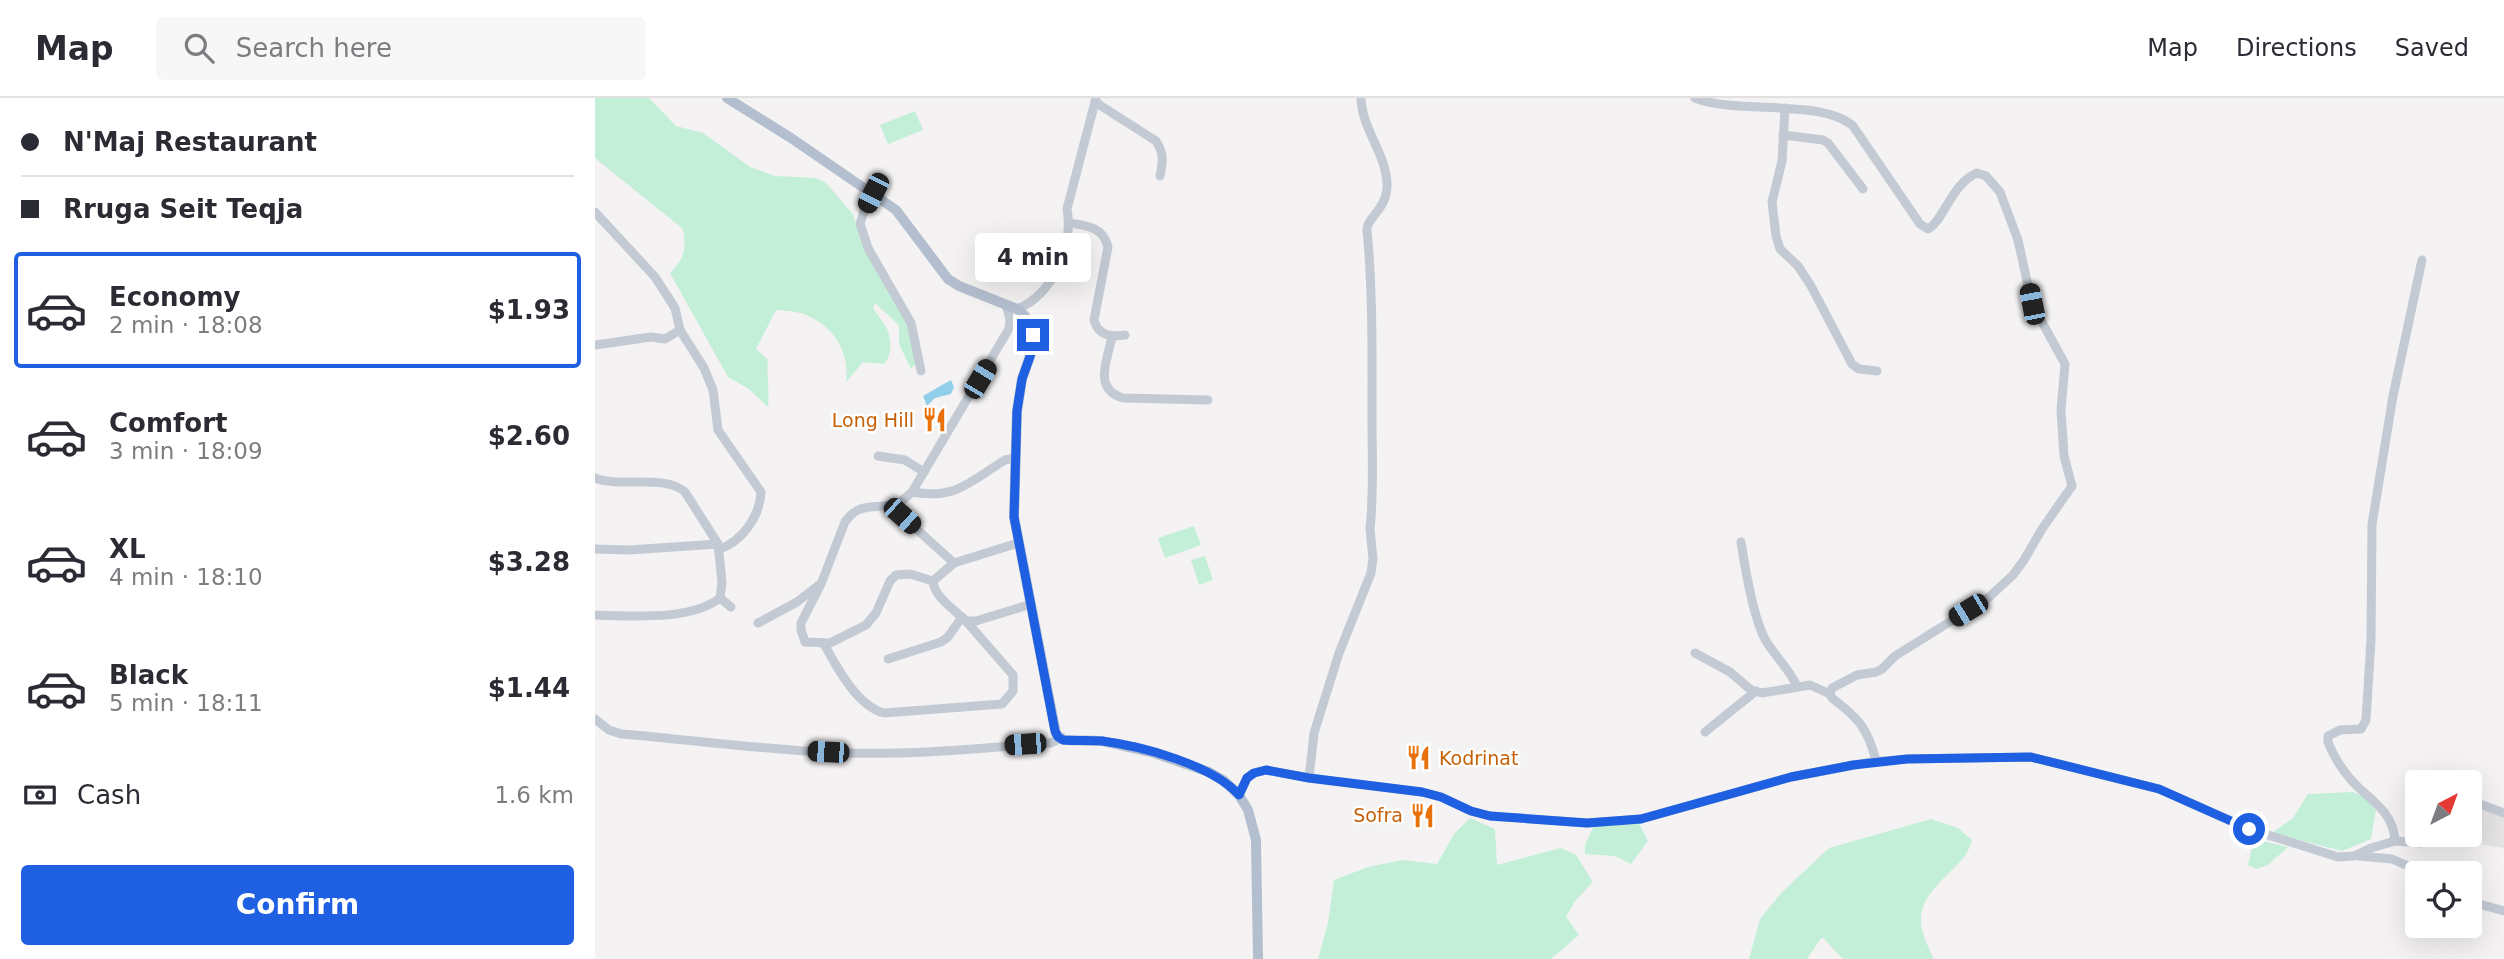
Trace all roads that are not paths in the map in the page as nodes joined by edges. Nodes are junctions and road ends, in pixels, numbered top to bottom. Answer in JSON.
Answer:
{"nodes":[{"id":1,"x":727,"y":98,"type":"edge"},
{"id":2,"x":1361,"y":98,"type":"edge"},
{"id":3,"x":1695,"y":98,"type":"edge"},
{"id":4,"x":1095,"y":100,"type":"edge"},
{"id":5,"x":1784,"y":108,"type":"junction"},
{"id":6,"x":1783,"y":135,"type":"junction"},
{"id":7,"x":1160,"y":176,"type":"dead end"},
{"id":8,"x":1863,"y":189,"type":"dead end"},
{"id":9,"x":873,"y":193,"type":"junction"},
{"id":10,"x":595,"y":212,"type":"edge"},
{"id":11,"x":1070,"y":223,"type":"junction"},
{"id":12,"x":2422,"y":260,"type":"dead end"},
{"id":13,"x":1006,"y":305,"type":"junction"},
{"id":14,"x":1017,"y":309,"type":"junction"},
{"id":15,"x":680,"y":330,"type":"junction"},
{"id":16,"x":1125,"y":335,"type":"dead end"},
{"id":17,"x":1112,"y":337,"type":"junction"},
{"id":18,"x":595,"y":345,"type":"edge"},
{"id":19,"x":921,"y":371,"type":"dead end"},
{"id":20,"x":1877,"y":371,"type":"dead end"},
{"id":21,"x":1208,"y":400,"type":"dead end"},
{"id":22,"x":878,"y":456,"type":"dead end"},
{"id":23,"x":1014,"y":458,"type":"junction"},
{"id":24,"x":924,"y":472,"type":"junction"},
{"id":25,"x":595,"y":478,"type":"edge"},
{"id":26,"x":912,"y":492,"type":"junction"},
{"id":27,"x":898,"y":503,"type":"junction"},
{"id":28,"x":1741,"y":541,"type":"dead end"},
{"id":29,"x":1018,"y":543,"type":"junction"},
{"id":30,"x":718,"y":546,"type":"junction"},
{"id":31,"x":595,"y":549,"type":"edge"},
{"id":32,"x":954,"y":563,"type":"junction"},
{"id":33,"x":933,"y":581,"type":"junction"},
{"id":34,"x":821,"y":584,"type":"junction"},
{"id":35,"x":720,"y":598,"type":"junction"},
{"id":36,"x":1025,"y":606,"type":"dead end"},
{"id":37,"x":731,"y":607,"type":"dead end"},
{"id":38,"x":595,"y":615,"type":"edge"},
{"id":39,"x":964,"y":619,"type":"junction"},
{"id":40,"x":758,"y":623,"type":"dead end"},
{"id":41,"x":824,"y":644,"type":"junction"},
{"id":42,"x":1695,"y":653,"type":"dead end"},
{"id":43,"x":888,"y":659,"type":"dead end"},
{"id":44,"x":1797,"y":686,"type":"junction"},
{"id":45,"x":1756,"y":691,"type":"junction"},
{"id":46,"x":1830,"y":694,"type":"junction"},
{"id":47,"x":595,"y":719,"type":"edge"},
{"id":48,"x":1706,"y":732,"type":"dead end"},
{"id":49,"x":1061,"y":739,"type":"junction"},
{"id":50,"x":1877,"y":761,"type":"junction"},
{"id":51,"x":1309,"y":778,"type":"junction"},
{"id":52,"x":1239,"y":795,"type":"junction"},
{"id":53,"x":2482,"y":805,"type":"edge"},
{"id":54,"x":2504,"y":813,"type":"edge"},
{"id":55,"x":2395,"y":841,"type":"junction"},
{"id":56,"x":2405,"y":842,"type":"edge"},
{"id":57,"x":2354,"y":856,"type":"junction"},
{"id":58,"x":2405,"y":865,"type":"edge"},
{"id":59,"x":2482,"y":905,"type":"edge"},
{"id":60,"x":2504,"y":911,"type":"edge"},
{"id":61,"x":1258,"y":959,"type":"edge"}],
"edges":[{"from":1,"to":9,"type":"main road"},
{"from":2,"to":51,"type":"street"},
{"from":3,"to":5,"type":"street"},
{"from":4,"to":7,"type":"street"},
{"from":4,"to":11,"type":"street"},
{"from":5,"to":6,"type":"street"},
{"from":5,"to":46,"type":"street"},
{"from":6,"to":8,"type":"street"},
{"from":6,"to":20,"type":"street"},
{"from":9,"to":13,"type":"main road"},
{"from":9,"to":19,"type":"street"},
{"from":10,"to":15,"type":"street"},
{"from":11,"to":14,"type":"street"},
{"from":11,"to":17,"type":"street"},
{"from":12,"to":55,"type":"street"},
{"from":13,"to":14,"type":"main road"},
{"from":13,"to":24,"type":"street"},
{"from":14,"to":23,"type":"main road"},
{"from":15,"to":18,"type":"street"},
{"from":15,"to":30,"type":"street"},
{"from":16,"to":17,"type":"street"},
{"from":17,"to":21,"type":"street"},
{"from":22,"to":24,"type":"street"},
{"from":23,"to":26,"type":"street"},
{"from":23,"to":29,"type":"main road"},
{"from":24,"to":26,"type":"street"},
{"from":25,"to":30,"type":"street"},
{"from":26,"to":27,"type":"street"},
{"from":27,"to":32,"type":"street"},
{"from":27,"to":34,"type":"street"},
{"from":28,"to":44,"type":"street"},
{"from":29,"to":32,"type":"street"},
{"from":29,"to":49,"type":"main road"},
{"from":30,"to":31,"type":"street"},
{"from":30,"to":35,"type":"street"},
{"from":32,"to":33,"type":"street"},
{"from":33,"to":39,"type":"street"},
{"from":33,"to":41,"type":"street"},
{"from":34,"to":40,"type":"street"},
{"from":34,"to":41,"type":"street"},
{"from":35,"to":37,"type":"street"},
{"from":35,"to":38,"type":"street"},
{"from":36,"to":39,"type":"street"},
{"from":39,"to":41,"type":"street"},
{"from":39,"to":43,"type":"street"},
{"from":42,"to":45,"type":"street"},
{"from":44,"to":45,"type":"street"},
{"from":44,"to":46,"type":"street"},
{"from":45,"to":48,"type":"street"},
{"from":46,"to":50,"type":"street"},
{"from":47,"to":49,"type":"street"},
{"from":49,"to":52,"type":"main road"},
{"from":50,"to":51,"type":"street"},
{"from":50,"to":57,"type":"street"},
{"from":51,"to":52,"type":"street"},
{"from":52,"to":61,"type":"main road"},
{"from":53,"to":54,"type":"street"},
{"from":55,"to":56,"type":"street"},
{"from":55,"to":57,"type":"street"},
{"from":57,"to":58,"type":"street"},
{"from":59,"to":60,"type":"street"}]}
